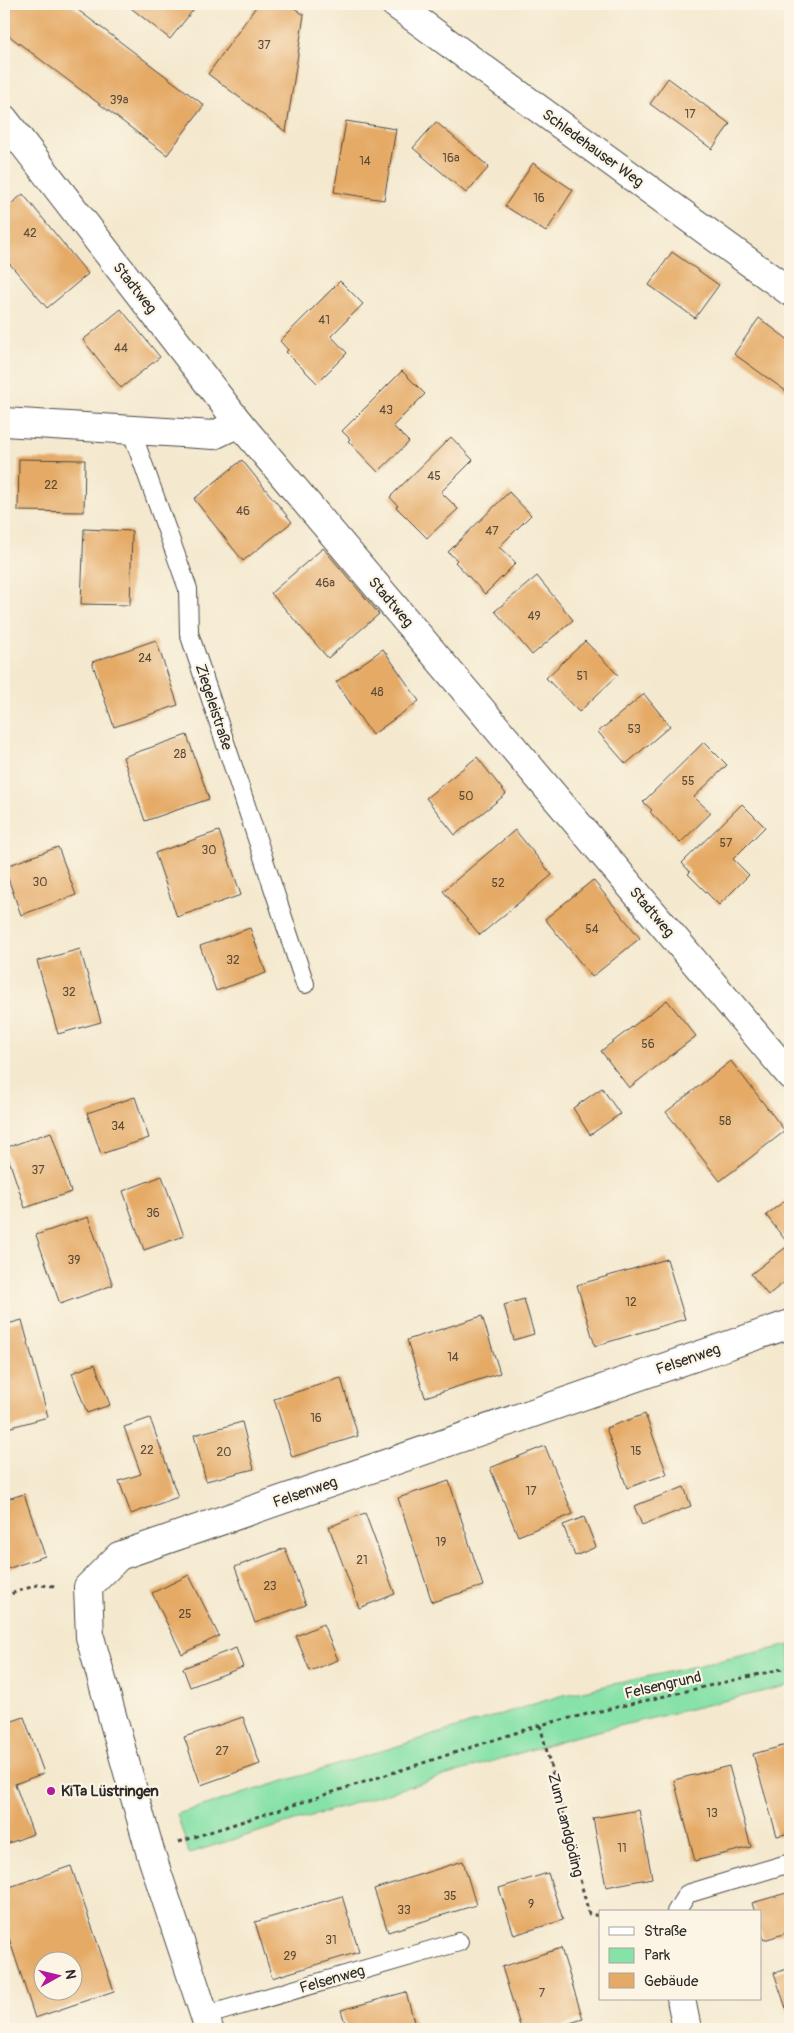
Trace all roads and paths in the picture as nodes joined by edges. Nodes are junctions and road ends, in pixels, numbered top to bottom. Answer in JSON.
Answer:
{"nodes":[{"id":1,"x":395,"y":4,"type":"edge"},
{"id":2,"x":4,"y":119,"type":"edge"},
{"id":3,"x":790,"y":292,"type":"edge"},
{"id":4,"x":4,"y":422,"type":"edge"},
{"id":5,"x":239,"y":423,"type":"junction"},
{"id":6,"x":131,"y":430,"type":"junction"},
{"id":7,"x":305,"y":984,"type":"dead end"},
{"id":8,"x":790,"y":1075,"type":"edge"},
{"id":9,"x":790,"y":1324,"type":"edge"},
{"id":10,"x":88,"y":1587,"type":"junction"},
{"id":11,"x":4,"y":1596,"type":"edge"},
{"id":12,"x":790,"y":1667,"type":"edge"},
{"id":13,"x":540,"y":1725,"type":"junction"},
{"id":14,"x":150,"y":1851,"type":"junction"},
{"id":15,"x":790,"y":1863,"type":"edge"},
{"id":16,"x":677,"y":1910,"type":"edge"},
{"id":17,"x":599,"y":1916,"type":"edge"},
{"id":18,"x":459,"y":1942,"type":"dead end"},
{"id":19,"x":681,"y":2000,"type":"edge"},
{"id":20,"x":207,"y":2022,"type":"edge"},
{"id":21,"x":687,"y":2029,"type":"edge"}],
"edges":[{"from":1,"to":3,"type":"street","name":"Schledehauser Weg"},
{"from":2,"to":5,"type":"street","name":"Stadtweg"},
{"from":4,"to":6,"type":"street"},
{"from":5,"to":6,"type":"street"},
{"from":5,"to":8,"type":"street","name":"Stadtweg"},
{"from":6,"to":7,"type":"lane","name":"Ziegeleistraße"},
{"from":9,"to":10,"type":"street","name":"Felsenweg"},
{"from":10,"to":11,"type":"path"},
{"from":10,"to":14,"type":"street","name":"Felsenweg"},
{"from":12,"to":13,"type":"path","name":"Felsengrund"},
{"from":13,"to":14,"type":"path"},
{"from":13,"to":17,"type":"path","name":"Zum Landgöding"},
{"from":14,"to":20,"type":"street","name":"Felsenweg"},
{"from":15,"to":16,"type":"lane"},
{"from":18,"to":20,"type":"lane","name":"Felsenweg"},
{"from":19,"to":21,"type":"street"}]}
